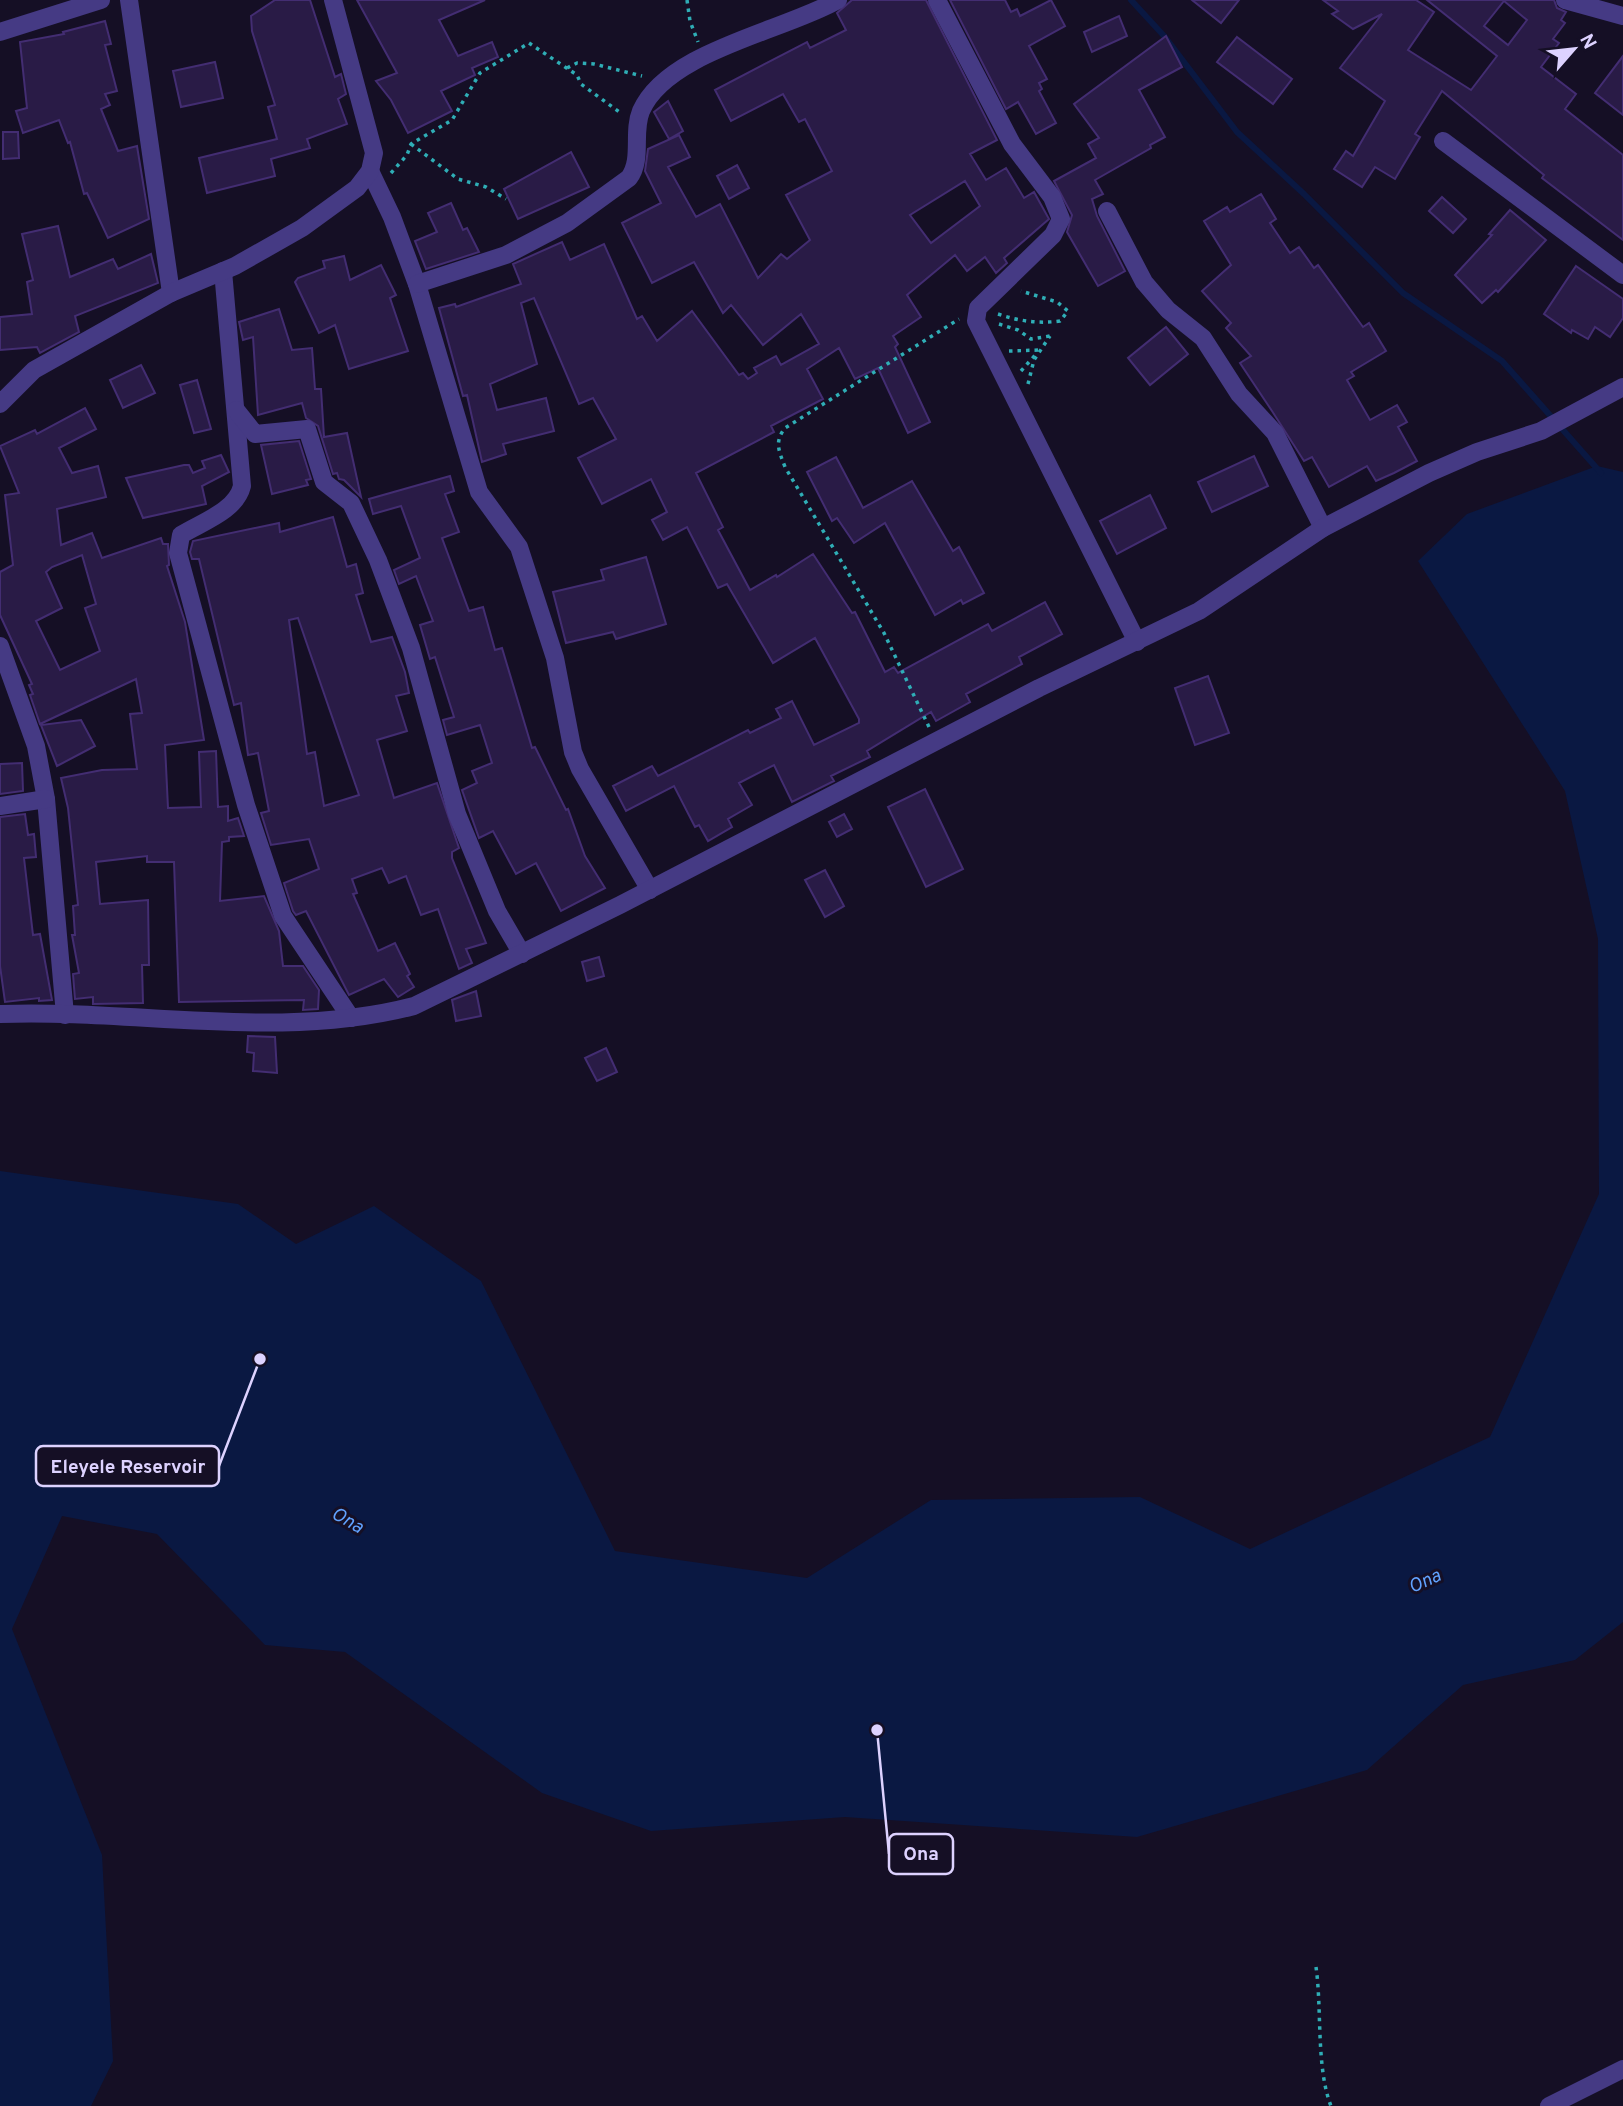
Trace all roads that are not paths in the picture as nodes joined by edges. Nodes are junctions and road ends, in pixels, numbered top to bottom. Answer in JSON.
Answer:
{"nodes":[{"id":1,"x":100,"y":0,"type":"edge"},
{"id":2,"x":130,"y":0,"type":"edge"},
{"id":3,"x":333,"y":0,"type":"edge"},
{"id":4,"x":838,"y":0,"type":"edge"},
{"id":5,"x":937,"y":0,"type":"edge"},
{"id":6,"x":1565,"y":0,"type":"edge"},
{"id":7,"x":1623,"y":16,"type":"edge"},
{"id":8,"x":0,"y":32,"type":"edge"},
{"id":9,"x":1443,"y":141,"type":"dead end"},
{"id":10,"x":370,"y":172,"type":"junction"},
{"id":11,"x":1107,"y":211,"type":"dead end"},
{"id":12,"x":223,"y":271,"type":"junction"},
{"id":13,"x":1623,"y":275,"type":"edge"},
{"id":14,"x":417,"y":284,"type":"junction"},
{"id":15,"x":171,"y":293,"type":"junction"},
{"id":16,"x":1623,"y":387,"type":"edge"},
{"id":17,"x":0,"y":404,"type":"edge"},
{"id":18,"x":236,"y":410,"type":"junction"},
{"id":19,"x":1323,"y":528,"type":"junction"},
{"id":20,"x":1137,"y":642,"type":"junction"},
{"id":21,"x":0,"y":646,"type":"edge"},
{"id":22,"x":46,"y":799,"type":"junction"},
{"id":23,"x":0,"y":806,"type":"edge"},
{"id":24,"x":649,"y":890,"type":"junction"},
{"id":25,"x":522,"y":954,"type":"junction"},
{"id":26,"x":0,"y":1014,"type":"edge"},
{"id":27,"x":65,"y":1015,"type":"junction"},
{"id":28,"x":351,"y":1018,"type":"junction"},
{"id":29,"x":1623,"y":2069,"type":"edge"},
{"id":30,"x":1549,"y":2106,"type":"edge"}],
"edges":[{"from":1,"to":8,"type":"street"},
{"from":2,"to":15,"type":"street"},
{"from":3,"to":10,"type":"street"},
{"from":4,"to":14,"type":"street"},
{"from":5,"to":20,"type":"street"},
{"from":6,"to":7,"type":"street"},
{"from":9,"to":13,"type":"street"},
{"from":10,"to":12,"type":"street"},
{"from":10,"to":14,"type":"street"},
{"from":11,"to":19,"type":"street"},
{"from":12,"to":15,"type":"street"},
{"from":12,"to":18,"type":"street"},
{"from":14,"to":24,"type":"street"},
{"from":15,"to":17,"type":"street"},
{"from":16,"to":19,"type":"street"},
{"from":18,"to":25,"type":"street"},
{"from":18,"to":28,"type":"street"},
{"from":19,"to":20,"type":"street"},
{"from":20,"to":24,"type":"street"},
{"from":21,"to":22,"type":"street"},
{"from":22,"to":23,"type":"street"},
{"from":22,"to":27,"type":"street"},
{"from":24,"to":25,"type":"street"},
{"from":25,"to":28,"type":"street"},
{"from":26,"to":27,"type":"street"},
{"from":27,"to":28,"type":"street"},
{"from":29,"to":30,"type":"street"}]}
